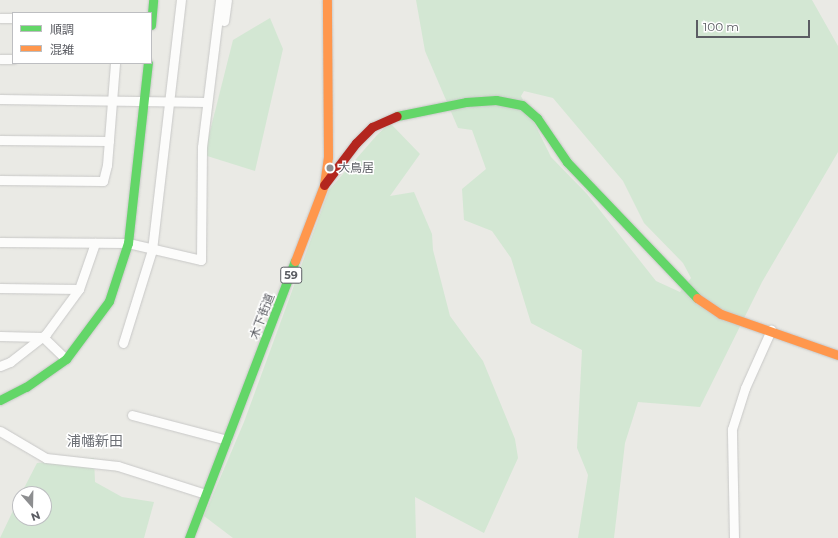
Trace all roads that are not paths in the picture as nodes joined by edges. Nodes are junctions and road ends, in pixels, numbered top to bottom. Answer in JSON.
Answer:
{"nodes":[{"id":1,"x":153,"y":0,"type":"edge"},
{"id":2,"x":181,"y":0,"type":"edge"},
{"id":3,"x":220,"y":0,"type":"edge"},
{"id":4,"x":227,"y":0,"type":"edge"},
{"id":5,"x":327,"y":0,"type":"edge"},
{"id":6,"x":152,"y":12,"type":"edge"},
{"id":7,"x":0,"y":18,"type":"edge"},
{"id":8,"x":12,"y":18,"type":"edge"},
{"id":9,"x":0,"y":59,"type":"edge"},
{"id":10,"x":12,"y":59,"type":"edge"},
{"id":11,"x":115,"y":64,"type":"edge"},
{"id":12,"x":148,"y":64,"type":"edge"},
{"id":13,"x":0,"y":99,"type":"edge"},
{"id":14,"x":112,"y":100,"type":"junction"},
{"id":15,"x":145,"y":100,"type":"junction"},
{"id":16,"x":171,"y":101,"type":"junction"},
{"id":17,"x":208,"y":102,"type":"junction"},
{"id":18,"x":203,"y":138,"type":"junction"},
{"id":19,"x":0,"y":140,"type":"edge"},
{"id":20,"x":109,"y":141,"type":"junction"},
{"id":21,"x":0,"y":180,"type":"edge"},
{"id":22,"x":324,"y":185,"type":"junction"},
{"id":23,"x":0,"y":242,"type":"edge"},
{"id":24,"x":95,"y":243,"type":"junction"},
{"id":25,"x":128,"y":243,"type":"junction"},
{"id":26,"x":152,"y":250,"type":"junction"},
{"id":27,"x":0,"y":288,"type":"edge"},
{"id":28,"x":79,"y":289,"type":"junction"},
{"id":29,"x":771,"y":330,"type":"junction"},
{"id":30,"x":0,"y":336,"type":"edge"},
{"id":31,"x":43,"y":337,"type":"junction"},
{"id":32,"x":123,"y":342,"type":"dead end"},
{"id":33,"x":838,"y":355,"type":"edge"},
{"id":34,"x":66,"y":359,"type":"junction"},
{"id":35,"x":0,"y":366,"type":"edge"},
{"id":36,"x":0,"y":400,"type":"edge"},
{"id":37,"x":132,"y":415,"type":"dead end"},
{"id":38,"x":0,"y":431,"type":"edge"},
{"id":39,"x":227,"y":440,"type":"junction"},
{"id":40,"x":206,"y":494,"type":"junction"},
{"id":41,"x":189,"y":538,"type":"edge"},
{"id":42,"x":734,"y":538,"type":"edge"}],
"edges":[{"from":1,"to":6,"type":"street"},
{"from":2,"to":16,"type":"street"},
{"from":3,"to":17,"type":"street"},
{"from":4,"to":18,"type":"street"},
{"from":5,"to":22,"type":"street","name":"木下街道","number":"59"},
{"from":7,"to":8,"type":"street"},
{"from":9,"to":10,"type":"street"},
{"from":11,"to":14,"type":"street"},
{"from":12,"to":15,"type":"street"},
{"from":13,"to":14,"type":"street"},
{"from":14,"to":15,"type":"street"},
{"from":14,"to":20,"type":"street"},
{"from":15,"to":16,"type":"street"},
{"from":15,"to":25,"type":"street"},
{"from":16,"to":17,"type":"street"},
{"from":16,"to":26,"type":"street"},
{"from":17,"to":18,"type":"street"},
{"from":18,"to":26,"type":"street"},
{"from":19,"to":20,"type":"street"},
{"from":20,"to":21,"type":"street"},
{"from":22,"to":29,"type":"street"},
{"from":22,"to":39,"type":"street","name":"木下街道","number":"59"},
{"from":23,"to":24,"type":"street"},
{"from":24,"to":25,"type":"street"},
{"from":24,"to":28,"type":"street"},
{"from":25,"to":26,"type":"street"},
{"from":25,"to":34,"type":"street"},
{"from":26,"to":32,"type":"street"},
{"from":27,"to":28,"type":"street"},
{"from":28,"to":31,"type":"street"},
{"from":29,"to":33,"type":"street"},
{"from":29,"to":42,"type":"street"},
{"from":30,"to":31,"type":"street"},
{"from":31,"to":34,"type":"street"},
{"from":31,"to":35,"type":"street"},
{"from":34,"to":36,"type":"street"},
{"from":37,"to":39,"type":"street"},
{"from":38,"to":40,"type":"street"},
{"from":39,"to":40,"type":"street","name":"木下街道","number":"59"},
{"from":40,"to":41,"type":"street","name":"木下街道","number":"59"}]}
